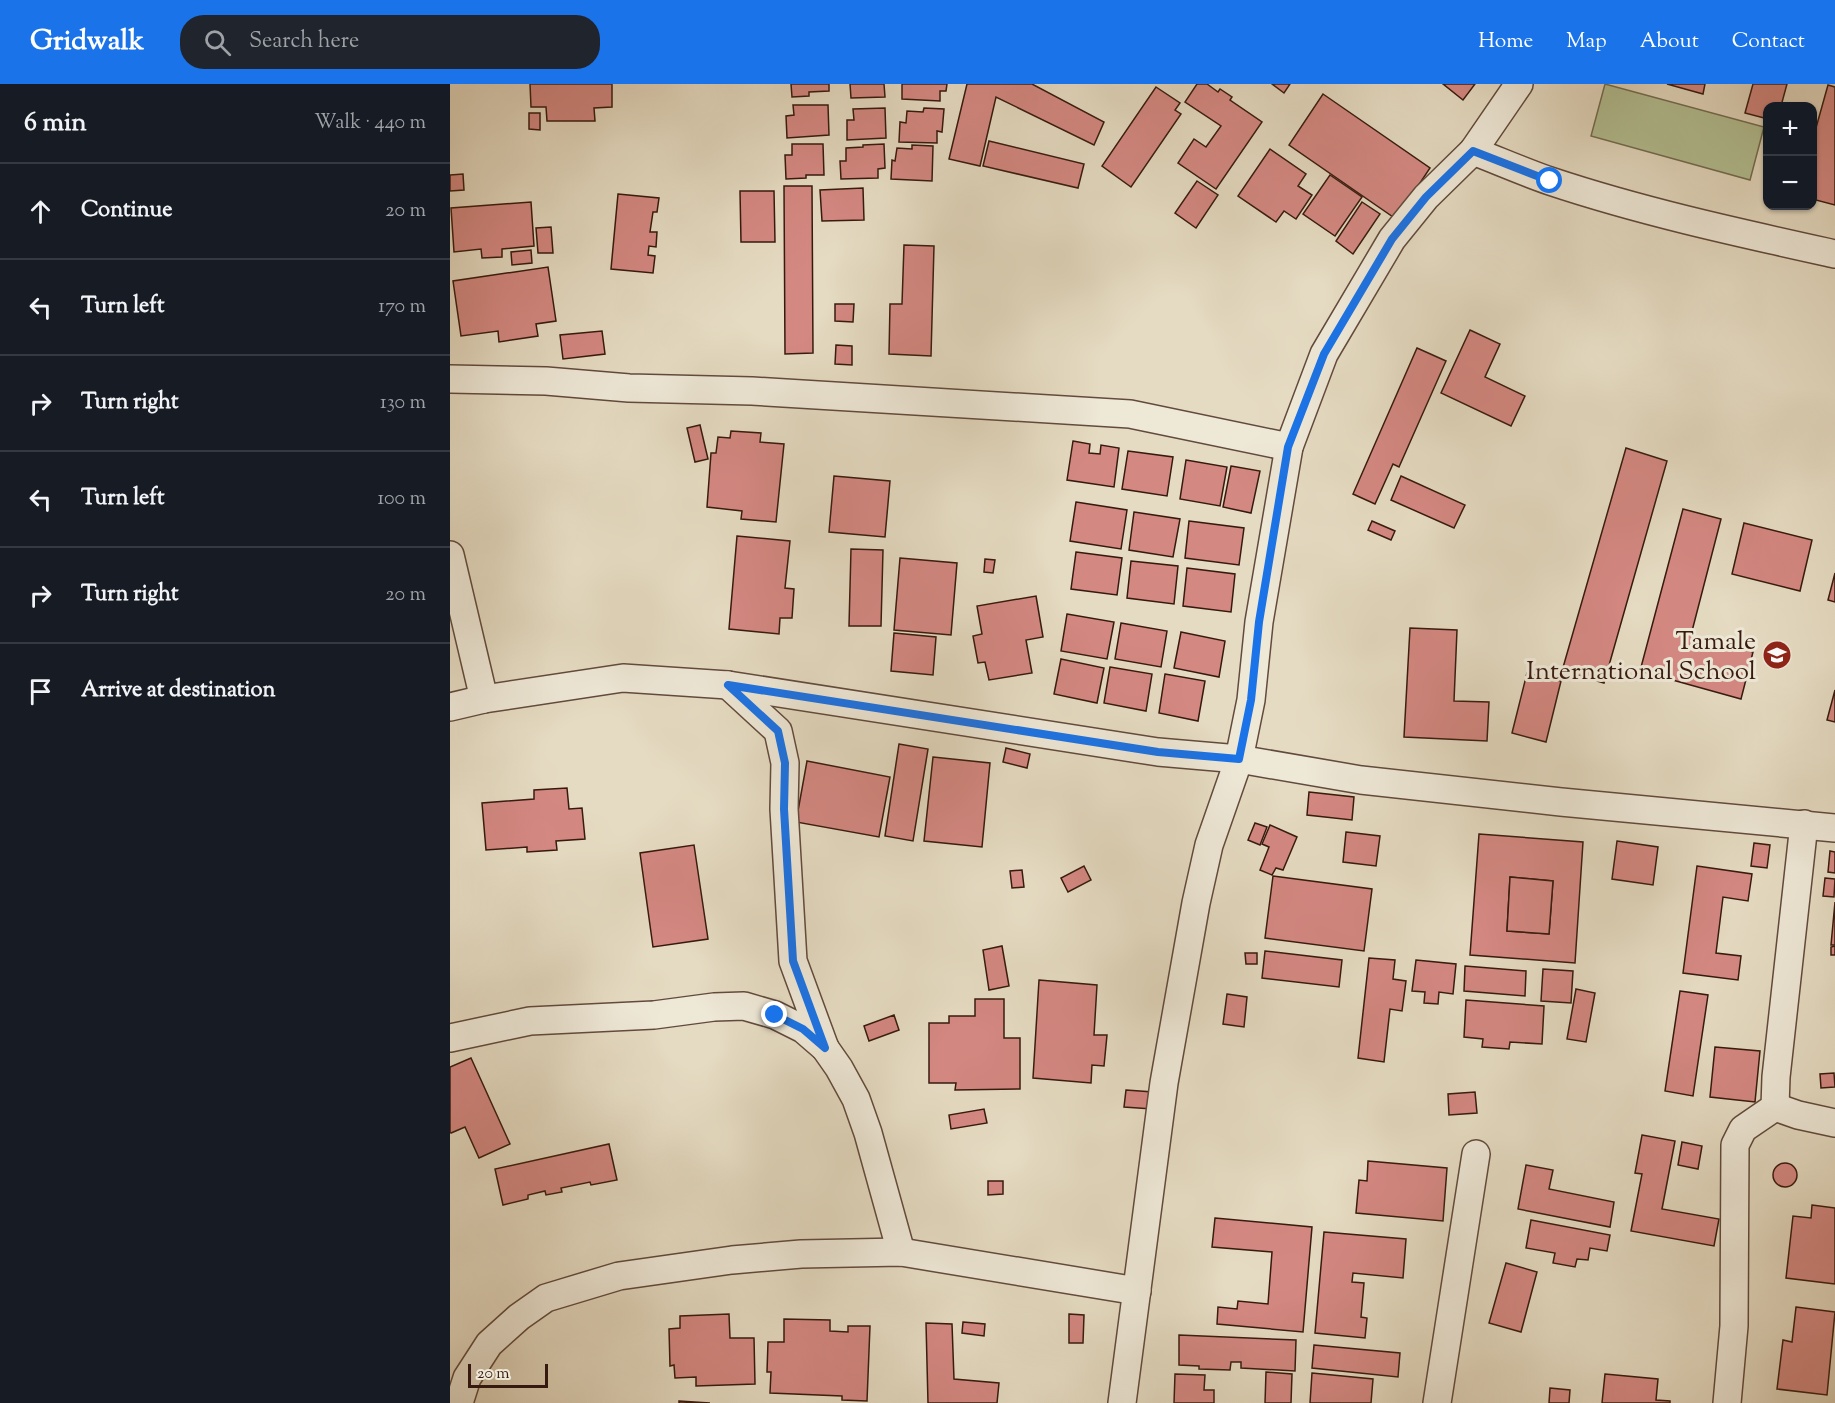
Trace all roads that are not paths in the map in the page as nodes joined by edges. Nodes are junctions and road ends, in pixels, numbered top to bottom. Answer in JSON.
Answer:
{"nodes":[{"id":1,"x":1520,"y":84,"type":"edge"},
{"id":2,"x":1473,"y":151,"type":"junction"},
{"id":3,"x":1835,"y":254,"type":"edge"},
{"id":4,"x":450,"y":379,"type":"edge"},
{"id":5,"x":1288,"y":447,"type":"junction"},
{"id":6,"x":450,"y":555,"type":"edge"},
{"id":7,"x":728,"y":685,"type":"junction"},
{"id":8,"x":484,"y":699,"type":"junction"},
{"id":9,"x":450,"y":706,"type":"edge"},
{"id":10,"x":1239,"y":759,"type":"junction"},
{"id":11,"x":1804,"y":824,"type":"junction"},
{"id":12,"x":1835,"y":828,"type":"edge"},
{"id":13,"x":450,"y":1038,"type":"edge"},
{"id":14,"x":825,"y":1048,"type":"junction"},
{"id":15,"x":1775,"y":1107,"type":"junction"},
{"id":16,"x":1835,"y":1123,"type":"edge"},
{"id":17,"x":1476,"y":1155,"type":"dead end"},
{"id":18,"x":901,"y":1252,"type":"junction"},
{"id":19,"x":1137,"y":1291,"type":"junction"},
{"id":20,"x":459,"y":1403,"type":"edge"},
{"id":21,"x":1122,"y":1403,"type":"edge"},
{"id":22,"x":1437,"y":1403,"type":"edge"},
{"id":23,"x":1727,"y":1403,"type":"edge"}],
"edges":[{"from":1,"to":2,"type":"street"},
{"from":2,"to":3,"type":"street"},
{"from":2,"to":5,"type":"street"},
{"from":4,"to":5,"type":"street"},
{"from":5,"to":10,"type":"street"},
{"from":6,"to":8,"type":"street"},
{"from":7,"to":8,"type":"street"},
{"from":7,"to":10,"type":"street"},
{"from":7,"to":14,"type":"street"},
{"from":8,"to":9,"type":"street"},
{"from":10,"to":11,"type":"street"},
{"from":10,"to":19,"type":"street"},
{"from":11,"to":12,"type":"street"},
{"from":11,"to":15,"type":"street"},
{"from":13,"to":14,"type":"street"},
{"from":14,"to":18,"type":"street"},
{"from":15,"to":16,"type":"street"},
{"from":15,"to":23,"type":"street"},
{"from":17,"to":22,"type":"street"},
{"from":18,"to":19,"type":"street"},
{"from":18,"to":20,"type":"street"},
{"from":19,"to":21,"type":"street"}]}
